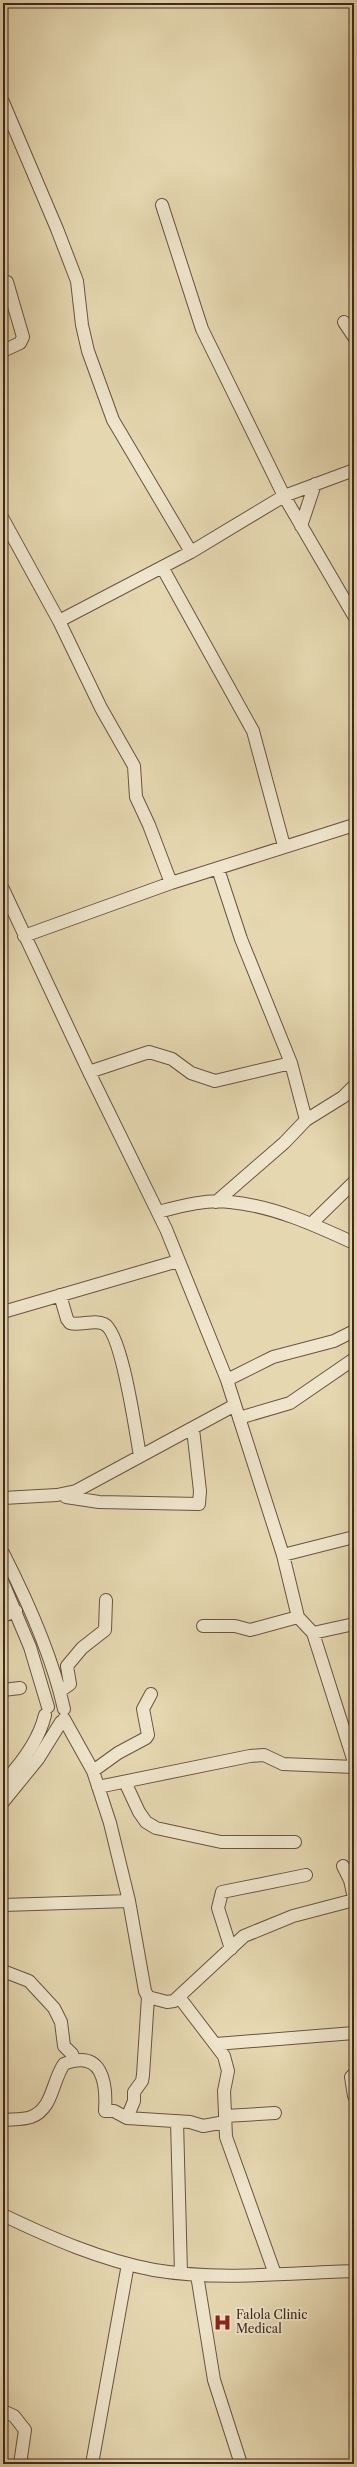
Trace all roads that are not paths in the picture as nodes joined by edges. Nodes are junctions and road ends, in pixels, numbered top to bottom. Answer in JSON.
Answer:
{"nodes":[{"id":1,"x":3,"y":102,"type":"edge"},
{"id":2,"x":162,"y":205,"type":"dead end"},
{"id":3,"x":7,"y":282,"type":"dead end"},
{"id":4,"x":344,"y":322,"type":"dead end"},
{"id":5,"x":354,"y":337,"type":"edge"},
{"id":6,"x":3,"y":351,"type":"edge"},
{"id":7,"x":354,"y":470,"type":"edge"},
{"id":8,"x":315,"y":484,"type":"junction"},
{"id":9,"x":284,"y":496,"type":"junction"},
{"id":10,"x":3,"y":519,"type":"edge"},
{"id":11,"x":301,"y":526,"type":"junction"},
{"id":12,"x":191,"y":552,"type":"junction"},
{"id":13,"x":162,"y":567,"type":"junction"},
{"id":14,"x":354,"y":616,"type":"edge"},
{"id":15,"x":59,"y":621,"type":"junction"},
{"id":16,"x":354,"y":825,"type":"edge"},
{"id":17,"x":284,"y":846,"type":"junction"},
{"id":18,"x":218,"y":869,"type":"junction"},
{"id":19,"x":171,"y":883,"type":"junction"},
{"id":20,"x":3,"y":889,"type":"edge"},
{"id":21,"x":24,"y":936,"type":"junction"},
{"id":22,"x":291,"y":1063,"type":"junction"},
{"id":23,"x":89,"y":1072,"type":"junction"},
{"id":24,"x":354,"y":1086,"type":"edge"},
{"id":25,"x":306,"y":1120,"type":"junction"},
{"id":26,"x":354,"y":1182,"type":"edge"},
{"id":27,"x":216,"y":1202,"type":"junction"},
{"id":28,"x":158,"y":1212,"type":"junction"},
{"id":29,"x":312,"y":1223,"type":"junction"},
{"id":30,"x":354,"y":1243,"type":"edge"},
{"id":31,"x":178,"y":1261,"type":"junction"},
{"id":32,"x":60,"y":1295,"type":"junction"},
{"id":33,"x":3,"y":1312,"type":"edge"},
{"id":34,"x":354,"y":1331,"type":"edge"},
{"id":35,"x":354,"y":1359,"type":"edge"},
{"id":36,"x":227,"y":1380,"type":"junction"},
{"id":37,"x":235,"y":1406,"type":"junction"},
{"id":38,"x":239,"y":1418,"type":"junction"},
{"id":39,"x":193,"y":1429,"type":"junction"},
{"id":40,"x":140,"y":1456,"type":"junction"},
{"id":41,"x":66,"y":1494,"type":"junction"},
{"id":42,"x":3,"y":1498,"type":"edge"},
{"id":43,"x":354,"y":1537,"type":"edge"},
{"id":44,"x":3,"y":1553,"type":"edge"},
{"id":45,"x":283,"y":1555,"type":"junction"},
{"id":46,"x":3,"y":1583,"type":"edge"},
{"id":47,"x":106,"y":1600,"type":"dead end"},
{"id":48,"x":16,"y":1611,"type":"junction"},
{"id":49,"x":3,"y":1616,"type":"edge"},
{"id":50,"x":298,"y":1617,"type":"junction"},
{"id":51,"x":354,"y":1624,"type":"edge"},
{"id":52,"x":203,"y":1626,"type":"dead end"},
{"id":53,"x":314,"y":1633,"type":"junction"},
{"id":54,"x":20,"y":1688,"type":"dead end"},
{"id":55,"x":3,"y":1690,"type":"edge"},
{"id":56,"x":60,"y":1691,"type":"junction"},
{"id":57,"x":151,"y":1694,"type":"dead end"},
{"id":58,"x":46,"y":1711,"type":"junction"},
{"id":59,"x":63,"y":1717,"type":"junction"},
{"id":60,"x":353,"y":1754,"type":"edge"},
{"id":61,"x":354,"y":1767,"type":"edge"},
{"id":62,"x":93,"y":1771,"type":"junction"},
{"id":63,"x":126,"y":1782,"type":"junction"},
{"id":64,"x":3,"y":1783,"type":"edge"},
{"id":65,"x":98,"y":1787,"type":"junction"},
{"id":66,"x":3,"y":1802,"type":"edge"},
{"id":67,"x":295,"y":1842,"type":"dead end"},
{"id":68,"x":343,"y":1866,"type":"dead end"},
{"id":69,"x":306,"y":1875,"type":"dead end"},
{"id":70,"x":354,"y":1899,"type":"edge"},
{"id":71,"x":129,"y":1902,"type":"junction"},
{"id":72,"x":3,"y":1905,"type":"edge"},
{"id":73,"x":231,"y":1949,"type":"junction"},
{"id":74,"x":3,"y":1971,"type":"edge"},
{"id":75,"x":148,"y":1997,"type":"junction"},
{"id":76,"x":179,"y":1997,"type":"junction"},
{"id":77,"x":354,"y":2033,"type":"edge"},
{"id":78,"x":216,"y":2044,"type":"junction"},
{"id":79,"x":74,"y":2060,"type":"junction"},
{"id":80,"x":354,"y":2074,"type":"edge"},
{"id":81,"x":354,"y":2096,"type":"edge"},
{"id":82,"x":276,"y":2113,"type":"dead end"},
{"id":83,"x":127,"y":2118,"type":"junction"},
{"id":84,"x":225,"y":2119,"type":"junction"},
{"id":85,"x":3,"y":2120,"type":"edge"},
{"id":86,"x":177,"y":2122,"type":"junction"},
{"id":87,"x":3,"y":2215,"type":"edge"},
{"id":88,"x":128,"y":2264,"type":"junction"},
{"id":89,"x":354,"y":2271,"type":"edge"},
{"id":90,"x":181,"y":2273,"type":"junction"},
{"id":91,"x":275,"y":2274,"type":"junction"},
{"id":92,"x":197,"y":2275,"type":"junction"},
{"id":93,"x":3,"y":2411,"type":"edge"},
{"id":94,"x":20,"y":2464,"type":"edge"},
{"id":95,"x":92,"y":2464,"type":"edge"},
{"id":96,"x":241,"y":2464,"type":"edge"}],
"edges":[{"from":1,"to":12,"type":"street"},
{"from":2,"to":9,"type":"street"},
{"from":3,"to":6,"type":"street"},
{"from":4,"to":5,"type":"street"},
{"from":7,"to":8,"type":"street"},
{"from":8,"to":9,"type":"street"},
{"from":8,"to":11,"type":"street"},
{"from":9,"to":11,"type":"street"},
{"from":9,"to":12,"type":"street"},
{"from":10,"to":15,"type":"street"},
{"from":11,"to":14,"type":"street"},
{"from":12,"to":13,"type":"street"},
{"from":13,"to":15,"type":"street"},
{"from":13,"to":17,"type":"street"},
{"from":15,"to":19,"type":"street"},
{"from":16,"to":17,"type":"street"},
{"from":17,"to":18,"type":"street"},
{"from":18,"to":19,"type":"street"},
{"from":18,"to":22,"type":"street"},
{"from":19,"to":21,"type":"street"},
{"from":20,"to":21,"type":"street"},
{"from":21,"to":23,"type":"street"},
{"from":22,"to":23,"type":"street"},
{"from":22,"to":25,"type":"street"},
{"from":23,"to":28,"type":"street"},
{"from":24,"to":25,"type":"street"},
{"from":25,"to":27,"type":"street"},
{"from":26,"to":29,"type":"street"},
{"from":27,"to":28,"type":"street"},
{"from":27,"to":29,"type":"street"},
{"from":28,"to":31,"type":"street"},
{"from":29,"to":30,"type":"street"},
{"from":31,"to":32,"type":"street"},
{"from":31,"to":36,"type":"street"},
{"from":32,"to":33,"type":"street"},
{"from":32,"to":40,"type":"street"},
{"from":34,"to":36,"type":"street"},
{"from":35,"to":38,"type":"street"},
{"from":36,"to":37,"type":"street"},
{"from":37,"to":38,"type":"street"},
{"from":37,"to":39,"type":"street"},
{"from":38,"to":45,"type":"street"},
{"from":39,"to":40,"type":"street"},
{"from":39,"to":41,"type":"street"},
{"from":40,"to":41,"type":"street"},
{"from":41,"to":42,"type":"street"},
{"from":43,"to":45,"type":"street"},
{"from":44,"to":56,"type":"street"},
{"from":45,"to":50,"type":"street"},
{"from":46,"to":48,"type":"street"},
{"from":47,"to":56,"type":"street"},
{"from":48,"to":49,"type":"street"},
{"from":48,"to":58,"type":"street"},
{"from":50,"to":52,"type":"street"},
{"from":50,"to":53,"type":"street"},
{"from":51,"to":53,"type":"street"},
{"from":53,"to":60,"type":"street"},
{"from":54,"to":55,"type":"street"},
{"from":56,"to":59,"type":"street"},
{"from":57,"to":62,"type":"street"},
{"from":58,"to":59,"type":"street"},
{"from":58,"to":59,"type":"street"},
{"from":58,"to":64,"type":"street"},
{"from":59,"to":62,"type":"street"},
{"from":59,"to":66,"type":"street"},
{"from":61,"to":63,"type":"street"},
{"from":62,"to":65,"type":"street"},
{"from":63,"to":65,"type":"street"},
{"from":63,"to":67,"type":"street"},
{"from":65,"to":71,"type":"street"},
{"from":68,"to":70,"type":"street"},
{"from":69,"to":73,"type":"street"},
{"from":70,"to":73,"type":"street"},
{"from":71,"to":72,"type":"street"},
{"from":71,"to":75,"type":"street"},
{"from":73,"to":76,"type":"street"},
{"from":74,"to":79,"type":"street"},
{"from":75,"to":76,"type":"street"},
{"from":75,"to":83,"type":"street"},
{"from":76,"to":78,"type":"street"},
{"from":77,"to":78,"type":"street"},
{"from":78,"to":84,"type":"street"},
{"from":79,"to":83,"type":"street"},
{"from":79,"to":85,"type":"street"},
{"from":80,"to":81,"type":"street"},
{"from":82,"to":84,"type":"street"},
{"from":83,"to":86,"type":"street"},
{"from":84,"to":86,"type":"street"},
{"from":84,"to":91,"type":"street"},
{"from":86,"to":90,"type":"street"},
{"from":87,"to":88,"type":"street"},
{"from":88,"to":90,"type":"street"},
{"from":88,"to":95,"type":"street"},
{"from":89,"to":91,"type":"street"},
{"from":90,"to":92,"type":"street"},
{"from":91,"to":92,"type":"street"},
{"from":92,"to":96,"type":"street"},
{"from":93,"to":94,"type":"street"}]}
